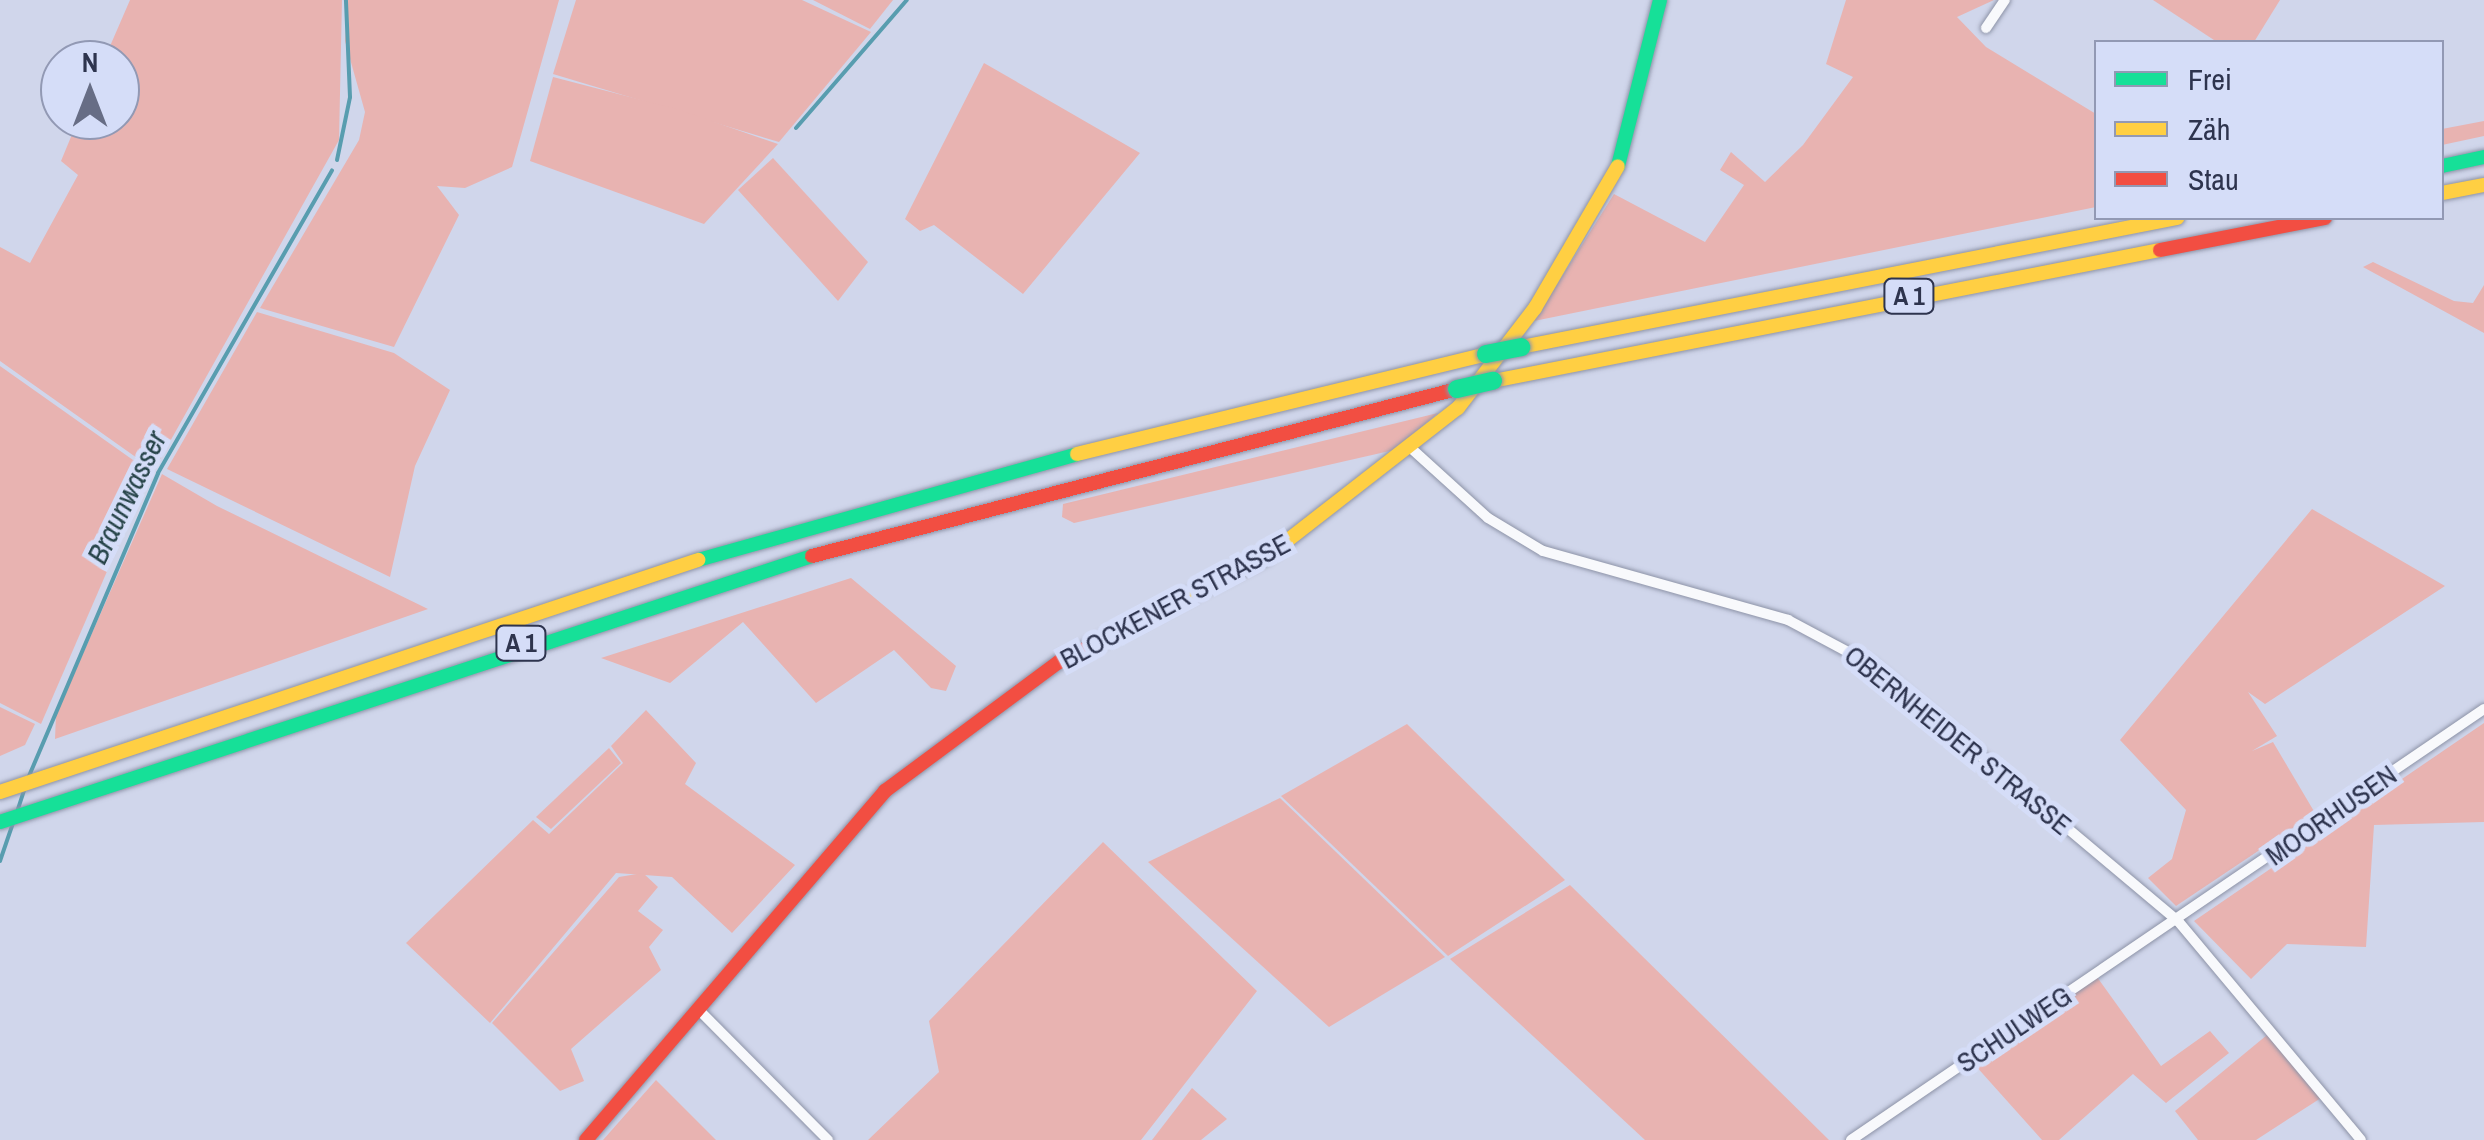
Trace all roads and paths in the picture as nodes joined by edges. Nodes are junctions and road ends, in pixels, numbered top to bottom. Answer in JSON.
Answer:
{"nodes":[{"id":1,"x":1660,"y":0,"type":"edge"},
{"id":2,"x":2004,"y":0,"type":"edge"},
{"id":3,"x":1986,"y":28,"type":"dead end"},
{"id":4,"x":2484,"y":157,"type":"edge"},
{"id":5,"x":2444,"y":166,"type":"edge"},
{"id":6,"x":2484,"y":184,"type":"edge"},
{"id":7,"x":2444,"y":194,"type":"edge"},
{"id":8,"x":2167,"y":220,"type":"edge"},
{"id":9,"x":2316,"y":220,"type":"edge"},
{"id":10,"x":1412,"y":450,"type":"junction"},
{"id":11,"x":2484,"y":709,"type":"edge"},
{"id":12,"x":18,"y":785,"type":"edge"},
{"id":13,"x":2,"y":821,"type":"edge"},
{"id":14,"x":2178,"y":921,"type":"junction"},
{"id":15,"x":698,"y":1010,"type":"junction"},
{"id":16,"x":586,"y":1140,"type":"edge"},
{"id":17,"x":828,"y":1140,"type":"edge"},
{"id":18,"x":1851,"y":1140,"type":"edge"},
{"id":19,"x":2361,"y":1140,"type":"edge"}],
"edges":[{"from":1,"to":10,"type":"main road","name":"BLOCKENER STRASSE"},
{"from":2,"to":3,"type":"street"},
{"from":4,"to":5,"type":"main road"},
{"from":6,"to":7,"type":"main road"},
{"from":8,"to":12,"type":"main road","number":"A 1","bridge":true},
{"from":9,"to":13,"type":"main road","number":"A 1","bridge":true},
{"from":10,"to":14,"type":"street","name":"OBERNHEIDER STRASSE"},
{"from":10,"to":15,"type":"main road","name":"BLOCKENER STRASSE"},
{"from":11,"to":14,"type":"street","name":"MOORHUSEN"},
{"from":14,"to":18,"type":"street","name":"SCHULWEG"},
{"from":14,"to":19,"type":"street","name":"OBERNHEIDER STRASSE"},
{"from":15,"to":16,"type":"main road","name":"BLOCKENER STRASSE"},
{"from":15,"to":17,"type":"street"}]}
